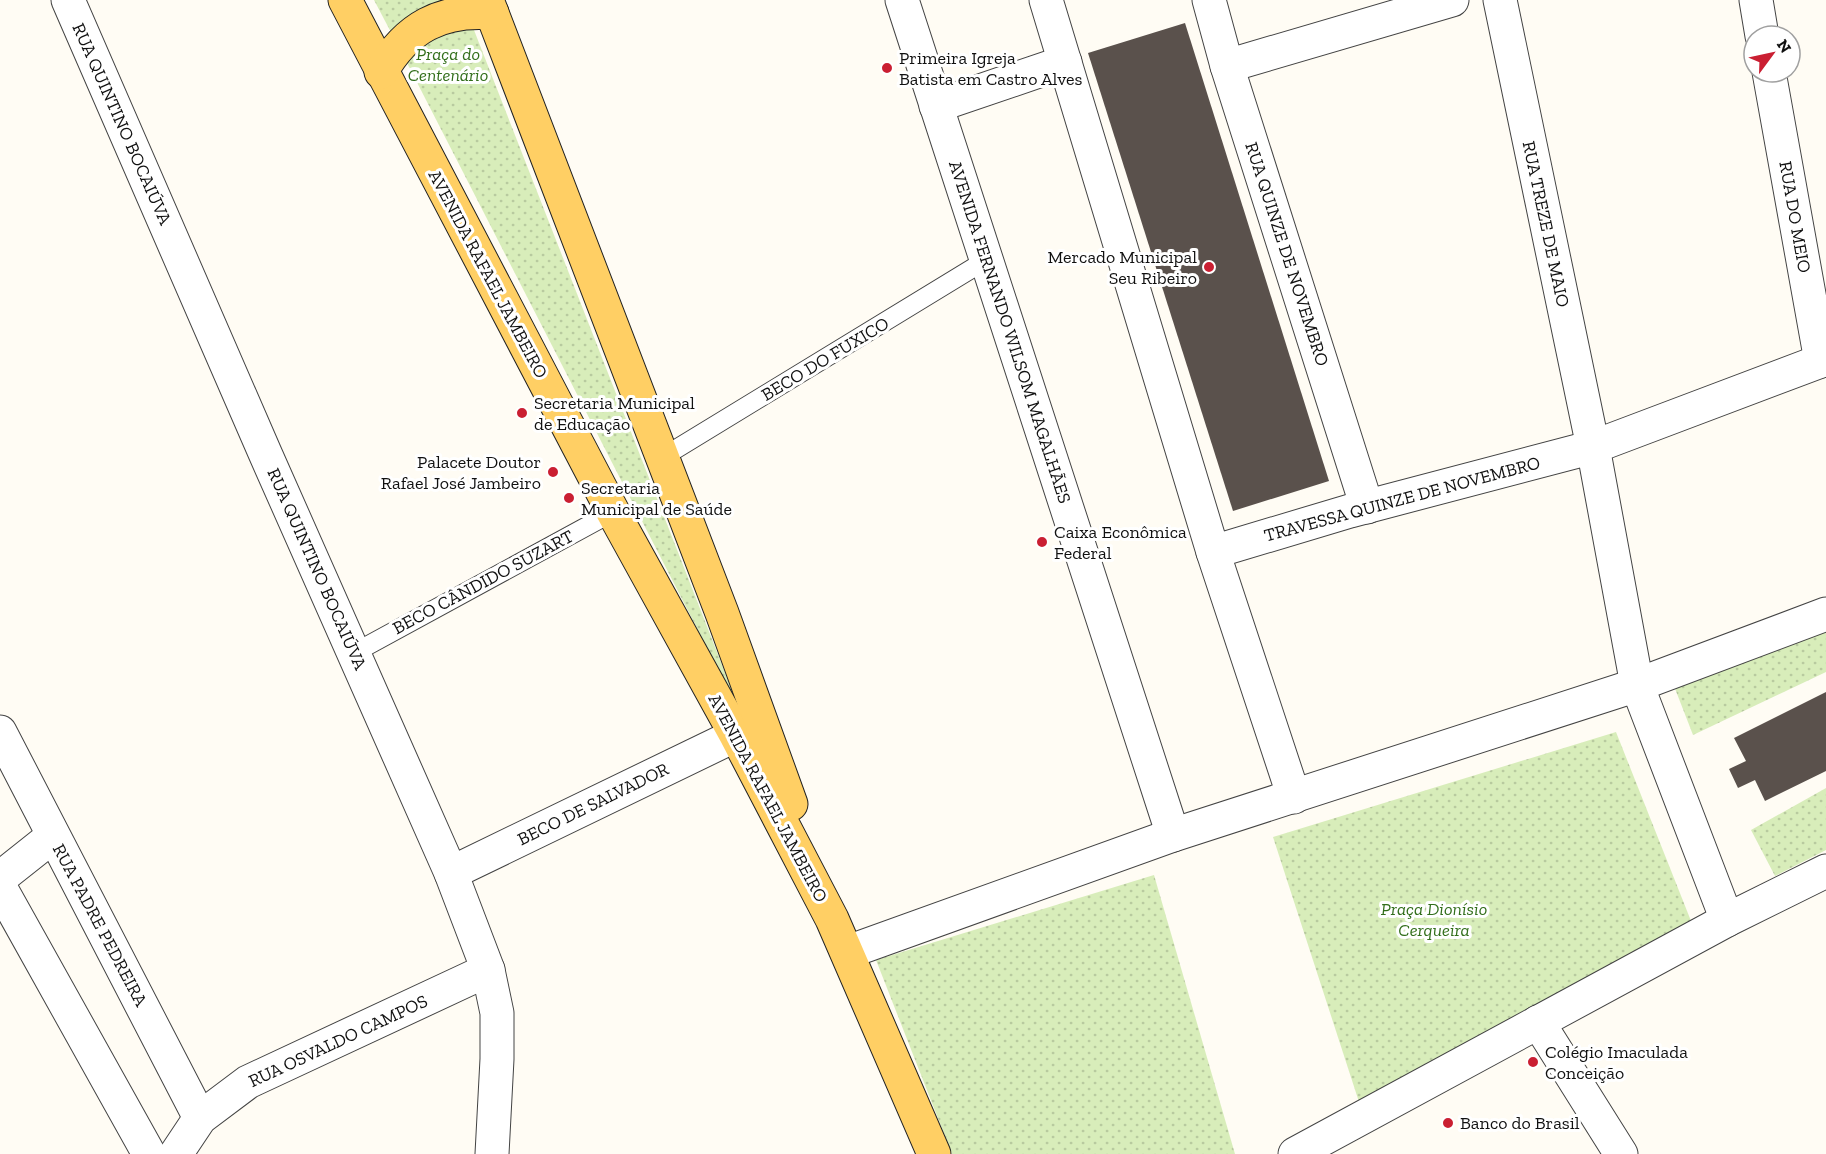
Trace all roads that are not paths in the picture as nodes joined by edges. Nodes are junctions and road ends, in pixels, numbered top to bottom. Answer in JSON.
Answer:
{"nodes":[{"id":1,"x":68,"y":0,"type":"edge"},
{"id":2,"x":345,"y":0,"type":"edge"},
{"id":3,"x":902,"y":0,"type":"edge"},
{"id":4,"x":1046,"y":0,"type":"edge"},
{"id":5,"x":1209,"y":0,"type":"edge"},
{"id":6,"x":1452,"y":0,"type":"edge"},
{"id":7,"x":1500,"y":0,"type":"edge"},
{"id":8,"x":1756,"y":0,"type":"edge"},
{"id":9,"x":490,"y":7,"type":"edge"},
{"id":10,"x":1760,"y":24,"type":"edge"},
{"id":11,"x":1065,"y":62,"type":"junction"},
{"id":12,"x":1227,"y":66,"type":"junction"},
{"id":13,"x":381,"y":72,"type":"junction"},
{"id":14,"x":1771,"y":84,"type":"edge"},
{"id":15,"x":936,"y":106,"type":"junction"},
{"id":16,"x":986,"y":260,"type":"junction"},
{"id":17,"x":1823,"y":360,"type":"edge"},
{"id":18,"x":1593,"y":447,"type":"junction"},
{"id":19,"x":663,"y":458,"type":"junction"},
{"id":20,"x":1367,"y":507,"type":"junction"},
{"id":21,"x":613,"y":512,"type":"junction"},
{"id":22,"x":1213,"y":552,"type":"junction"},
{"id":23,"x":1826,"y":614,"type":"edge"},
{"id":24,"x":354,"y":652,"type":"junction"},
{"id":25,"x":1636,"y":685,"type":"junction"},
{"id":26,"x":0,"y":732,"type":"edge"},
{"id":27,"x":736,"y":735,"type":"junction"},
{"id":28,"x":1294,"y":797,"type":"junction"},
{"id":29,"x":1173,"y":835,"type":"junction"},
{"id":30,"x":53,"y":836,"type":"junction"},
{"id":31,"x":1826,"y":871,"type":"edge"},
{"id":32,"x":451,"y":873,"type":"junction"},
{"id":33,"x":0,"y":878,"type":"edge"},
{"id":34,"x":0,"y":887,"type":"edge"},
{"id":35,"x":832,"y":919,"type":"junction"},
{"id":36,"x":1727,"y":920,"type":"junction"},
{"id":37,"x":848,"y":952,"type":"junction"},
{"id":38,"x":488,"y":970,"type":"junction"},
{"id":39,"x":1538,"y":1022,"type":"junction"},
{"id":40,"x":200,"y":1118,"type":"junction"},
{"id":41,"x":495,"y":1149,"type":"edge"},
{"id":42,"x":149,"y":1154,"type":"edge"},
{"id":43,"x":176,"y":1154,"type":"edge"},
{"id":44,"x":934,"y":1154,"type":"edge"},
{"id":45,"x":1295,"y":1154,"type":"edge"},
{"id":46,"x":1621,"y":1154,"type":"edge"}],
"edges":[{"from":1,"to":24,"type":"street","name":"RUA QUINTINO BOCAIÚVA"},
{"from":2,"to":13,"type":"main road","name":"AVENIDA RAFAEL JAMBEIRO"},
{"from":3,"to":15,"type":"street","name":"AVENIDA FERNANDO WILSOM MAGALHÃES"},
{"from":4,"to":11,"type":"street"},
{"from":5,"to":12,"type":"street","name":"RUA QUINZE DE NOVEMBRO"},
{"from":6,"to":12,"type":"street"},
{"from":7,"to":18,"type":"street","name":"RUA TREZE DE MAIO"},
{"from":8,"to":10,"type":"street"},
{"from":9,"to":13,"type":"main road"},
{"from":9,"to":19,"type":"main road","name":"AVENIDA RAFAEL JAMBEIRO"},
{"from":11,"to":15,"type":"street"},
{"from":11,"to":22,"type":"street"},
{"from":12,"to":20,"type":"street","name":"RUA QUINZE DE NOVEMBRO"},
{"from":13,"to":21,"type":"main road","name":"AVENIDA RAFAEL JAMBEIRO"},
{"from":14,"to":17,"type":"street","name":"RUA DO MEIO"},
{"from":15,"to":16,"type":"street","name":"AVENIDA FERNANDO WILSOM MAGALHÃES"},
{"from":16,"to":19,"type":"lane","name":"BECO DO FUXICO"},
{"from":16,"to":29,"type":"street","name":"AVENIDA FERNANDO WILSOM MAGALHÃES"},
{"from":17,"to":18,"type":"street","name":"TRAVESSA QUINZE DE NOVEMBRO"},
{"from":18,"to":20,"type":"street","name":"TRAVESSA QUINZE DE NOVEMBRO"},
{"from":18,"to":25,"type":"street","name":"RUA TREZE DE MAIO"},
{"from":19,"to":35,"type":"main road","name":"AVENIDA RAFAEL JAMBEIRO"},
{"from":20,"to":22,"type":"street","name":"TRAVESSA QUINZE DE NOVEMBRO"},
{"from":21,"to":24,"type":"lane","name":"BECO CÂNDIDO SUZART"},
{"from":21,"to":27,"type":"main road","name":"AVENIDA RAFAEL JAMBEIRO"},
{"from":22,"to":28,"type":"street"},
{"from":23,"to":25,"type":"street"},
{"from":24,"to":32,"type":"street","name":"RUA QUINTINO BOCAIÚVA"},
{"from":25,"to":28,"type":"street"},
{"from":25,"to":36,"type":"street","name":"RUA TREZE DE MAIO"},
{"from":26,"to":30,"type":"street","name":"RUA PADRE PEDREIRA"},
{"from":27,"to":32,"type":"street","name":"BECO DE SALVADOR"},
{"from":27,"to":35,"type":"main road","name":"AVENIDA RAFAEL JAMBEIRO"},
{"from":28,"to":29,"type":"street"},
{"from":29,"to":37,"type":"street"},
{"from":30,"to":33,"type":"street"},
{"from":30,"to":40,"type":"street","name":"RUA PADRE PEDREIRA"},
{"from":31,"to":36,"type":"street"},
{"from":32,"to":38,"type":"street","name":"RUA QUINTINO BOCAIÚVA"},
{"from":34,"to":42,"type":"street"},
{"from":35,"to":37,"type":"main road"},
{"from":36,"to":39,"type":"street"},
{"from":37,"to":44,"type":"main road"},
{"from":38,"to":40,"type":"street","name":"RUA OSVALDO CAMPOS"},
{"from":38,"to":41,"type":"street","name":"RUA QUINTINO BOCAIÚVA"},
{"from":39,"to":45,"type":"street"},
{"from":39,"to":46,"type":"street"},
{"from":40,"to":43,"type":"street","name":"RUA OSVALDO CAMPOS"}]}
